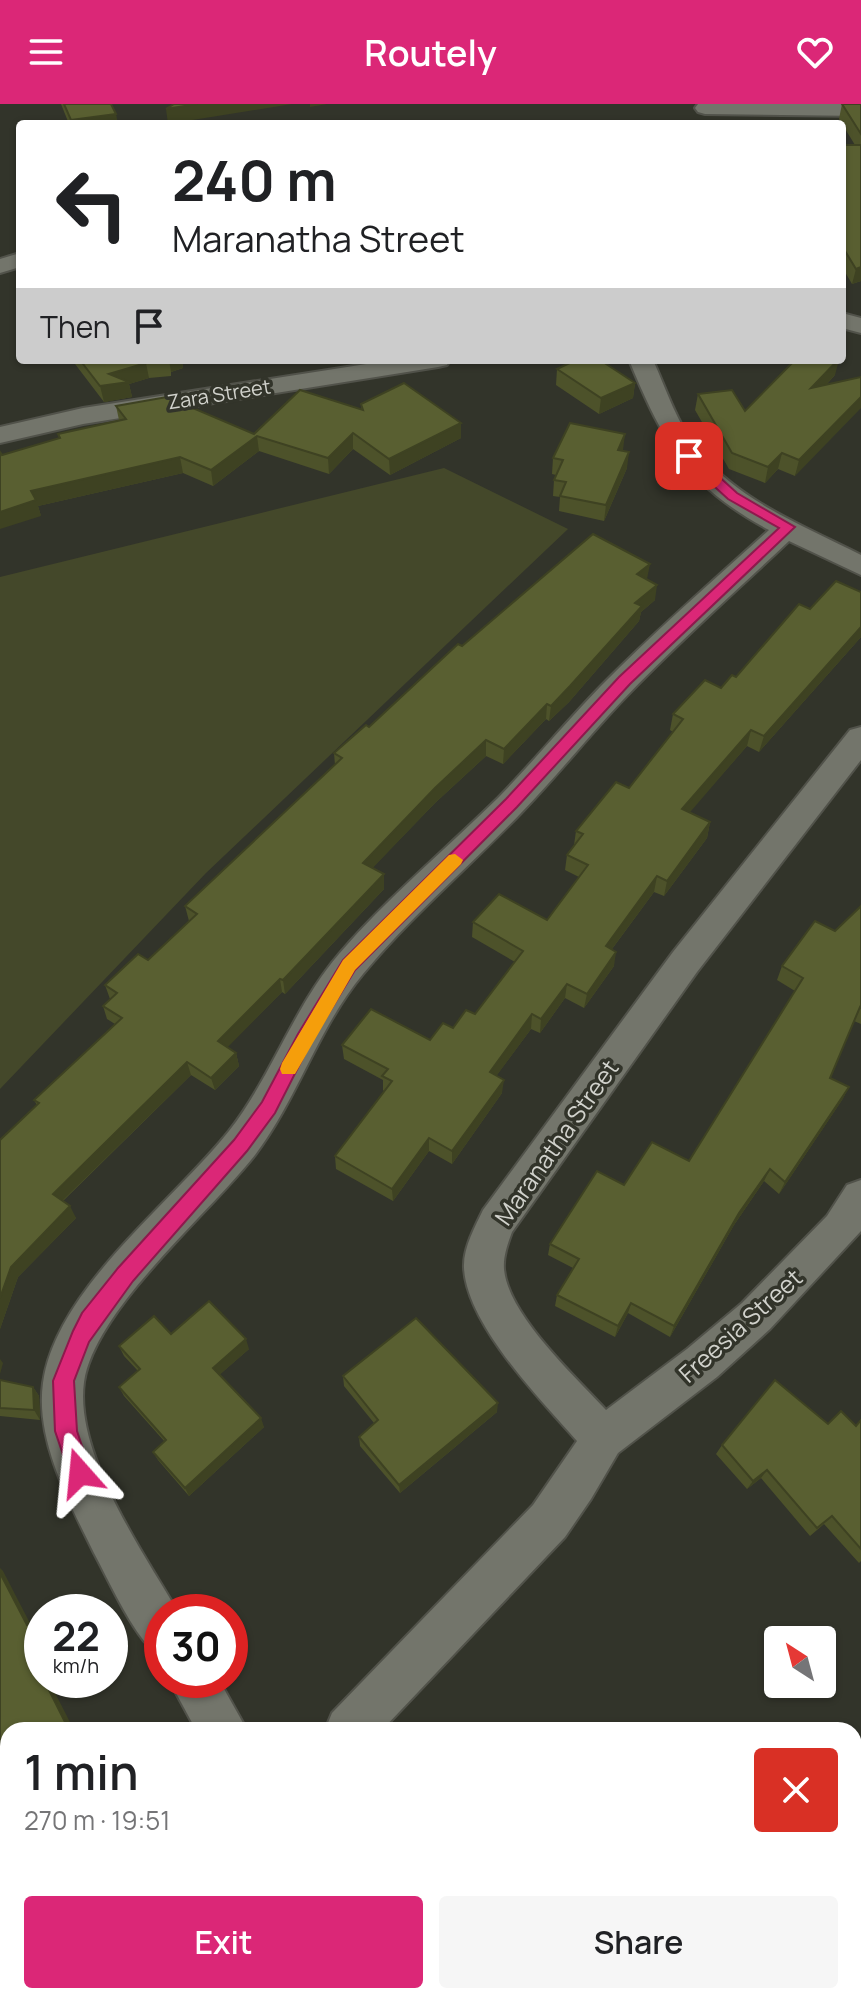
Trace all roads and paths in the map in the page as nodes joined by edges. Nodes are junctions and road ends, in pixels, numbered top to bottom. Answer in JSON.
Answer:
{"nodes":[{"id":1,"x":861,"y":110,"type":"edge"},
{"id":2,"x":706,"y":112,"type":"edge"},
{"id":3,"x":413,"y":364,"type":"edge"},
{"id":4,"x":643,"y":364,"type":"edge"},
{"id":5,"x":0,"y":435,"type":"edge"},
{"id":6,"x":788,"y":527,"type":"junction"},
{"id":7,"x":861,"y":566,"type":"edge"},
{"id":8,"x":861,"y":738,"type":"edge"},
{"id":9,"x":861,"y":1197,"type":"edge"},
{"id":10,"x":603,"y":1438,"type":"junction"},
{"id":11,"x":144,"y":1594,"type":"edge"},
{"id":12,"x":203,"y":1698,"type":"edge"},
{"id":13,"x":218,"y":1722,"type":"edge"},
{"id":14,"x":357,"y":1722,"type":"edge"}],
"edges":[{"from":1,"to":2,"type":"street"},
{"from":3,"to":5,"type":"street","name":"Zara Street"},
{"from":4,"to":6,"type":"street"},
{"from":6,"to":7,"type":"street"},
{"from":6,"to":11,"type":"street"},
{"from":8,"to":10,"type":"street","name":"Maranatha Street"},
{"from":9,"to":10,"type":"street","name":"Freesia Street"},
{"from":10,"to":14,"type":"street"},
{"from":12,"to":13,"type":"street"}]}
